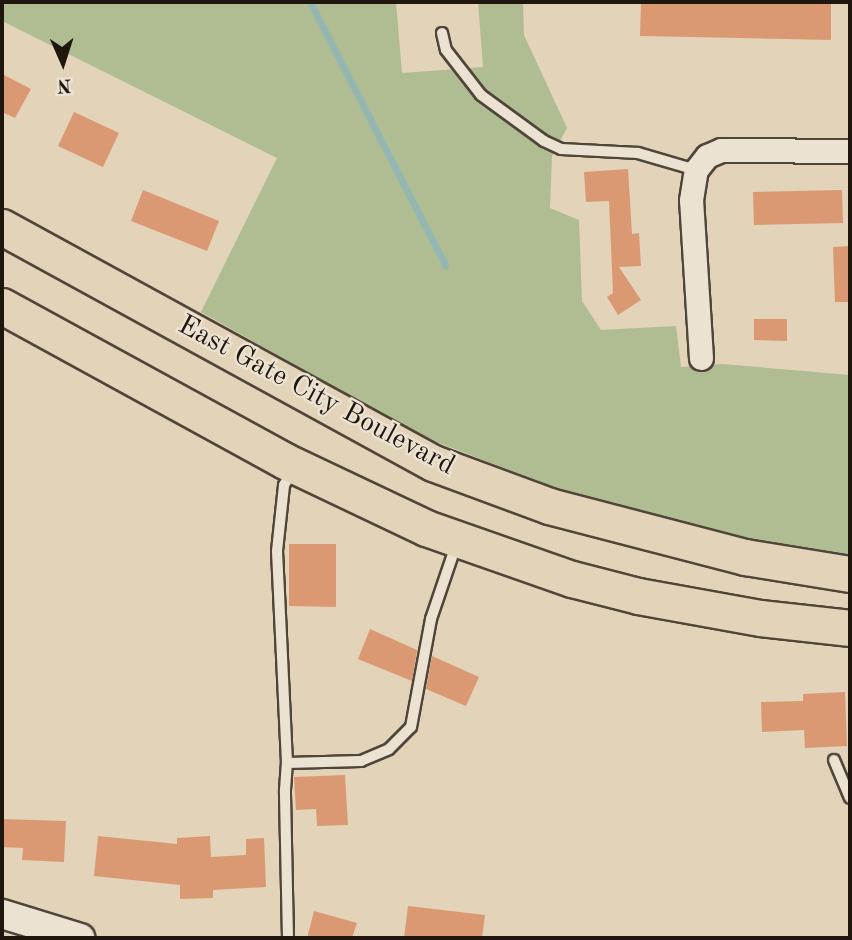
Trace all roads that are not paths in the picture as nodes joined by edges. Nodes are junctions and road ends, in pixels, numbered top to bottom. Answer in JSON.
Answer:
{"nodes":[{"id":1,"x":442,"y":33,"type":"dead end"},
{"id":2,"x":850,"y":151,"type":"edge"},
{"id":3,"x":696,"y":170,"type":"junction"},
{"id":4,"x":2,"y":228,"type":"edge"},
{"id":5,"x":2,"y":306,"type":"edge"},
{"id":6,"x":701,"y":358,"type":"dead end"},
{"id":7,"x":296,"y":466,"type":"junction"},
{"id":8,"x":458,"y":540,"type":"junction"},
{"id":9,"x":850,"y":574,"type":"edge"},
{"id":10,"x":850,"y":628,"type":"edge"},
{"id":11,"x":834,"y":760,"type":"dead end"},
{"id":12,"x":288,"y":764,"type":"junction"},
{"id":13,"x":850,"y":798,"type":"edge"},
{"id":14,"x":2,"y":914,"type":"edge"},
{"id":15,"x":75,"y":937,"type":"edge"},
{"id":16,"x":288,"y":938,"type":"edge"}],
"edges":[{"from":1,"to":3,"type":"lane"},
{"from":2,"to":3,"type":"street"},
{"from":3,"to":6,"type":"street"},
{"from":4,"to":9,"type":"main road","name":"East Gate City Boulevard"},
{"from":5,"to":7,"type":"main road"},
{"from":7,"to":8,"type":"main road"},
{"from":7,"to":12,"type":"lane"},
{"from":8,"to":10,"type":"main road"},
{"from":8,"to":12,"type":"lane"},
{"from":11,"to":13,"type":"lane"},
{"from":12,"to":16,"type":"lane"},
{"from":14,"to":15,"type":"street"}]}
